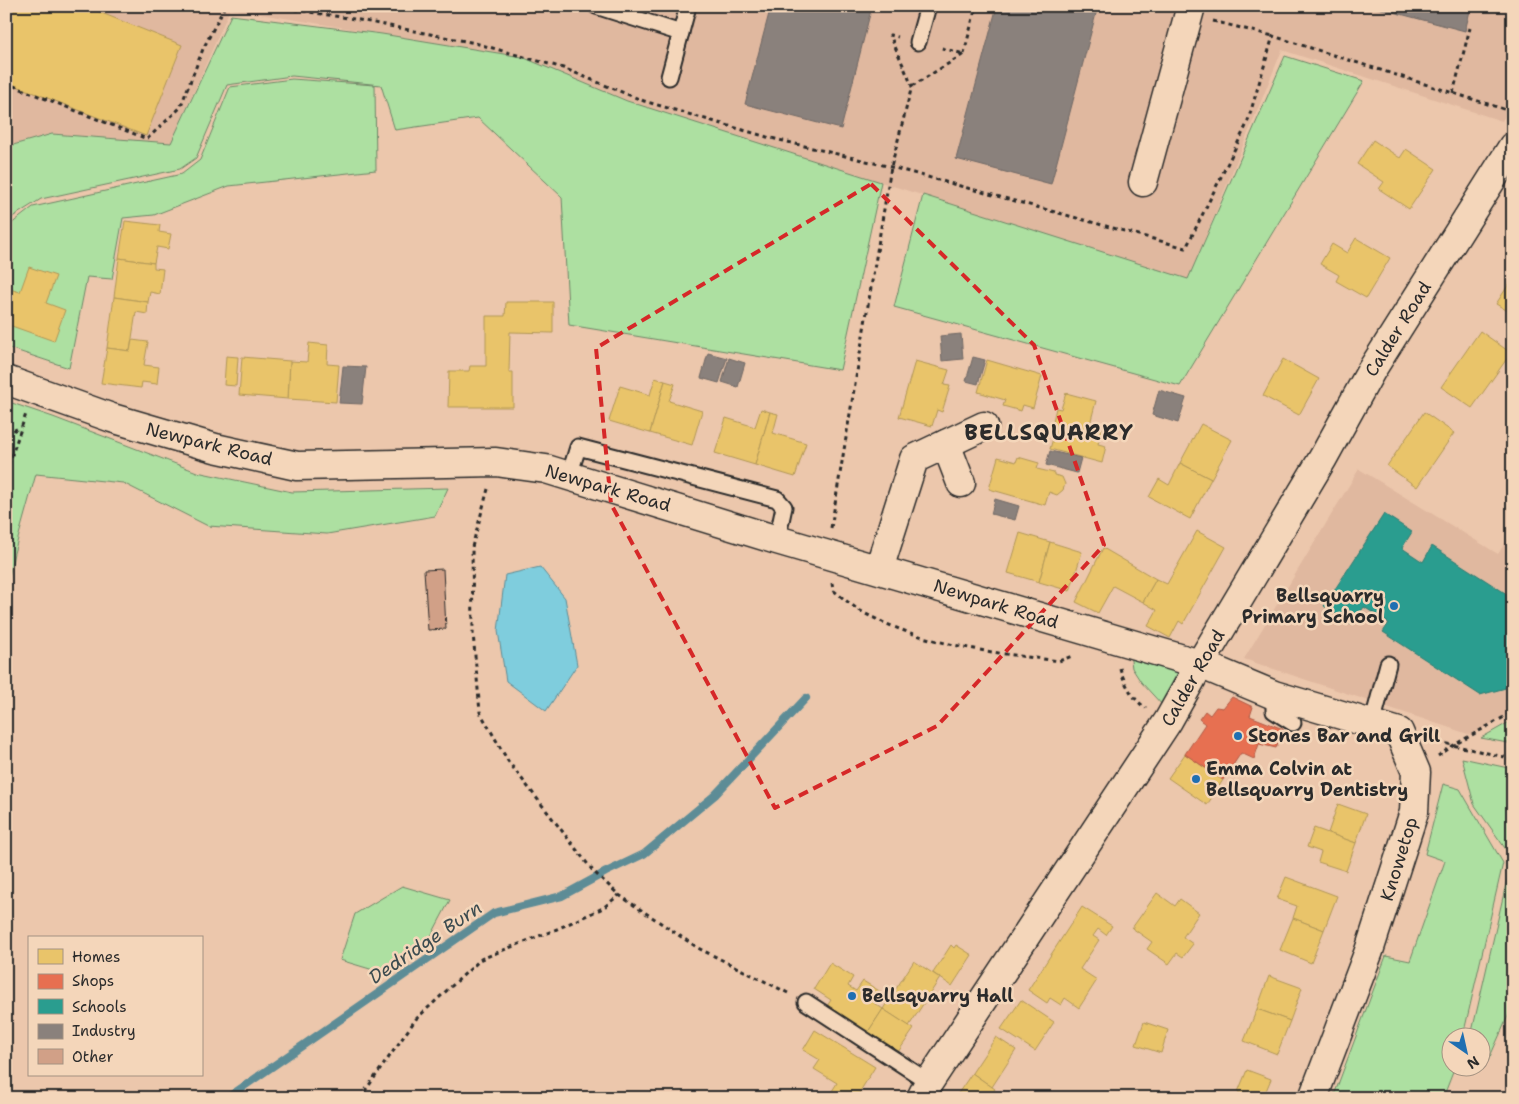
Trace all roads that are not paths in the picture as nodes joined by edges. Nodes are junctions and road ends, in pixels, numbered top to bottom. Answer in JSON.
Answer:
{"nodes":[{"id":1,"x":596,"y":6,"type":"edge"},
{"id":2,"x":688,"y":6,"type":"edge"},
{"id":3,"x":928,"y":6,"type":"edge"},
{"id":4,"x":1190,"y":11,"type":"edge"},
{"id":5,"x":681,"y":33,"type":"junction"},
{"id":6,"x":918,"y":42,"type":"road end"},
{"id":7,"x":669,"y":77,"type":"dead end"},
{"id":8,"x":1513,"y":146,"type":"edge"},
{"id":9,"x":1143,"y":182,"type":"dead end"},
{"id":10,"x":6,"y":380,"type":"edge"},
{"id":11,"x":984,"y":426,"type":"dead end"},
{"id":12,"x":946,"y":444,"type":"junction"},
{"id":13,"x":570,"y":476,"type":"junction"},
{"id":14,"x":961,"y":483,"type":"dead end"},
{"id":15,"x":777,"y":540,"type":"junction"},
{"id":16,"x":879,"y":570,"type":"junction"},
{"id":17,"x":1200,"y":664,"type":"junction"},
{"id":18,"x":1388,"y":664,"type":"dead end"},
{"id":19,"x":1274,"y":695,"type":"junction"},
{"id":20,"x":1293,"y":723,"type":"dead end"},
{"id":21,"x":1372,"y":724,"type":"junction"},
{"id":22,"x":806,"y":1002,"type":"road end"},
{"id":23,"x":925,"y":1090,"type":"edge"},
{"id":24,"x":1313,"y":1098,"type":"edge"}],
"edges":[{"from":1,"to":5,"type":"lane"},
{"from":2,"to":5,"type":"lane"},
{"from":3,"to":6,"type":"lane"},
{"from":4,"to":9,"type":"street"},
{"from":5,"to":7,"type":"lane"},
{"from":8,"to":17,"type":"street","name":"Calder Road"},
{"from":10,"to":13,"type":"street","name":"Newpark Road"},
{"from":11,"to":12,"type":"street"},
{"from":12,"to":14,"type":"street"},
{"from":12,"to":16,"type":"street"},
{"from":13,"to":15,"type":"street","name":"Newpark Road"},
{"from":13,"to":15,"type":"lane"},
{"from":15,"to":16,"type":"street","name":"Newpark Road"},
{"from":16,"to":17,"type":"street","name":"Newpark Road"},
{"from":17,"to":19,"type":"street","name":"Knowetop"},
{"from":17,"to":23,"type":"street","name":"Calder Road"},
{"from":18,"to":21,"type":"lane"},
{"from":19,"to":20,"type":"lane"},
{"from":19,"to":21,"type":"street","name":"Knowetop"},
{"from":21,"to":24,"type":"street","name":"Knowetop"},
{"from":22,"to":23,"type":"lane"}]}
